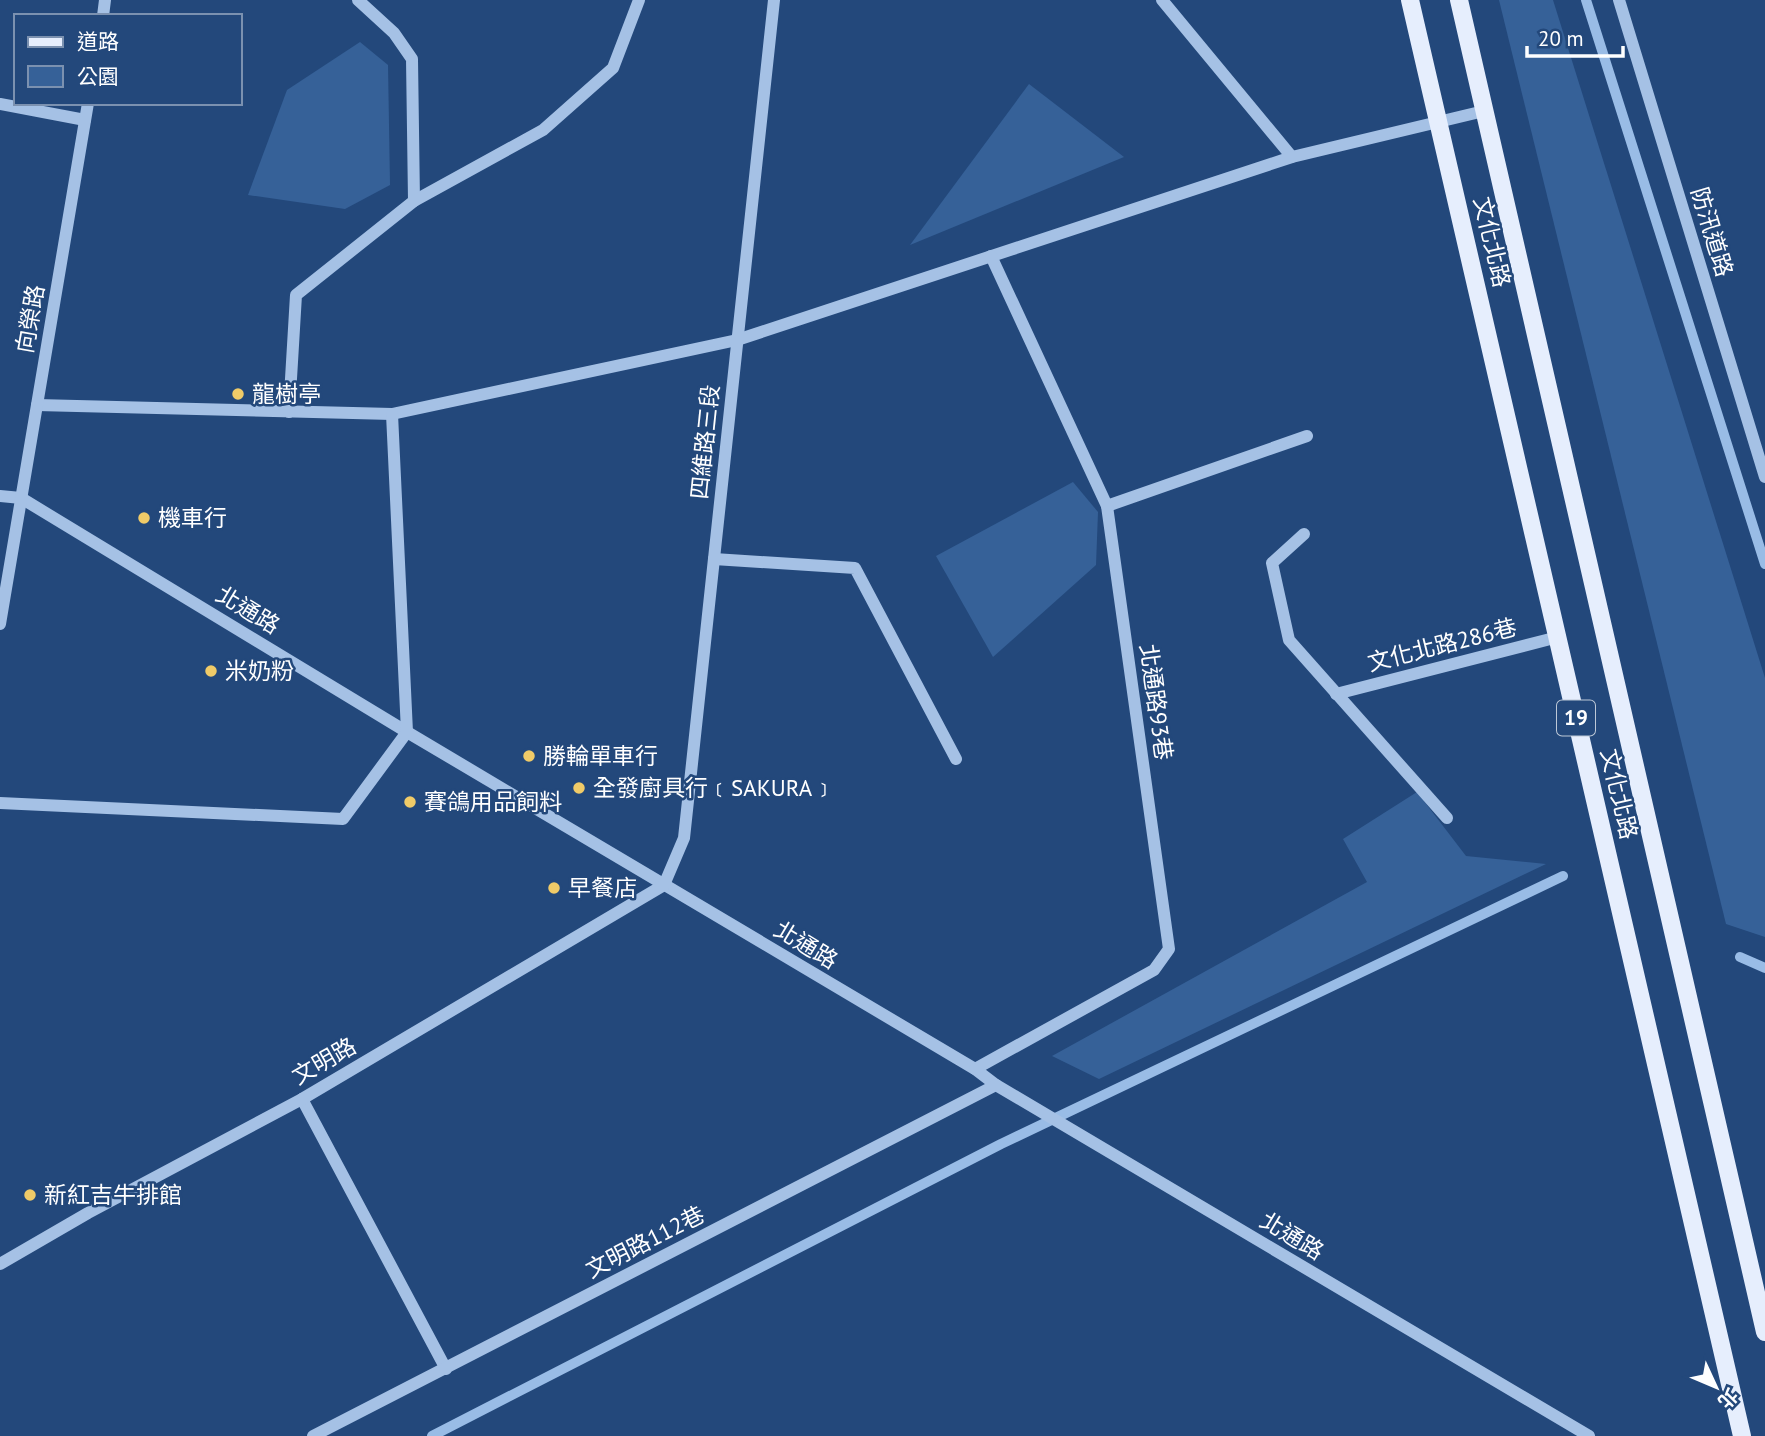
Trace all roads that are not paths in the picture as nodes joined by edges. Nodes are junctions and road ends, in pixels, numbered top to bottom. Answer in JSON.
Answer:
{"nodes":[{"id":1,"x":358,"y":0,"type":"edge"},
{"id":2,"x":639,"y":0,"type":"edge"},
{"id":3,"x":774,"y":0,"type":"edge"},
{"id":4,"x":1162,"y":0,"type":"edge"},
{"id":5,"x":1410,"y":0,"type":"edge"},
{"id":6,"x":1459,"y":0,"type":"edge"},
{"id":7,"x":1619,"y":0,"type":"edge"},
{"id":8,"x":0,"y":104,"type":"edge"},
{"id":9,"x":88,"y":105,"type":"edge"},
{"id":10,"x":1484,"y":111,"type":"junction"},
{"id":11,"x":85,"y":120,"type":"junction"},
{"id":12,"x":1439,"y":121,"type":"junction"},
{"id":13,"x":1292,"y":157,"type":"junction"},
{"id":14,"x":414,"y":201,"type":"junction"},
{"id":15,"x":991,"y":256,"type":"junction"},
{"id":16,"x":737,"y":340,"type":"junction"},
{"id":17,"x":37,"y":405,"type":"junction"},
{"id":18,"x":289,"y":412,"type":"junction"},
{"id":19,"x":392,"y":414,"type":"junction"},
{"id":20,"x":1307,"y":436,"type":"dead end"},
{"id":21,"x":1765,"y":477,"type":"edge"},
{"id":22,"x":0,"y":496,"type":"edge"},
{"id":23,"x":21,"y":498,"type":"junction"},
{"id":24,"x":1107,"y":506,"type":"junction"},
{"id":25,"x":1304,"y":534,"type":"dead end"},
{"id":26,"x":714,"y":559,"type":"junction"},
{"id":27,"x":0,"y":624,"type":"edge"},
{"id":28,"x":1558,"y":637,"type":"junction"},
{"id":29,"x":1336,"y":694,"type":"junction"},
{"id":30,"x":407,"y":732,"type":"junction"},
{"id":31,"x":956,"y":759,"type":"dead end"},
{"id":32,"x":0,"y":803,"type":"edge"},
{"id":33,"x":1447,"y":818,"type":"dead end"},
{"id":34,"x":664,"y":884,"type":"junction"},
{"id":35,"x":975,"y":1069,"type":"junction"},
{"id":36,"x":996,"y":1085,"type":"junction"},
{"id":37,"x":302,"y":1099,"type":"junction"},
{"id":38,"x":0,"y":1264,"type":"edge"},
{"id":39,"x":1765,"y":1332,"type":"edge"},
{"id":40,"x":446,"y":1369,"type":"junction"},
{"id":41,"x":313,"y":1436,"type":"edge"},
{"id":42,"x":1589,"y":1436,"type":"edge"},
{"id":43,"x":1742,"y":1436,"type":"edge"}],
"edges":[{"from":1,"to":14,"type":"street"},
{"from":2,"to":14,"type":"street"},
{"from":3,"to":16,"type":"street","name":"四維路三段"},
{"from":4,"to":13,"type":"street"},
{"from":5,"to":12,"type":"main road","name":"文化北路","number":"19"},
{"from":6,"to":10,"type":"main road","name":"文化北路","number":"19"},
{"from":7,"to":21,"type":"street","name":"防汛道路"},
{"from":8,"to":11,"type":"street"},
{"from":9,"to":11,"type":"street","name":"向榮路"},
{"from":10,"to":12,"type":"street"},
{"from":10,"to":39,"type":"main road","name":"文化北路","number":"19"},
{"from":11,"to":17,"type":"street","name":"向榮路"},
{"from":12,"to":13,"type":"street"},
{"from":12,"to":28,"type":"main road","name":"文化北路","number":"19"},
{"from":13,"to":15,"type":"street"},
{"from":14,"to":18,"type":"street"},
{"from":15,"to":16,"type":"street"},
{"from":15,"to":24,"type":"street","name":"北通路93巷"},
{"from":16,"to":19,"type":"street"},
{"from":16,"to":26,"type":"street","name":"四維路三段"},
{"from":17,"to":18,"type":"street"},
{"from":17,"to":23,"type":"street","name":"向榮路"},
{"from":18,"to":19,"type":"street"},
{"from":19,"to":30,"type":"street"},
{"from":20,"to":24,"type":"street"},
{"from":22,"to":23,"type":"street","name":"北通路"},
{"from":23,"to":27,"type":"street","name":"向榮路"},
{"from":23,"to":30,"type":"street","name":"北通路"},
{"from":24,"to":35,"type":"street","name":"北通路93巷"},
{"from":25,"to":29,"type":"street"},
{"from":26,"to":31,"type":"street"},
{"from":26,"to":34,"type":"street","name":"四維路三段"},
{"from":28,"to":29,"type":"street","name":"文化北路286巷"},
{"from":28,"to":43,"type":"main road","name":"文化北路","number":"19"},
{"from":29,"to":33,"type":"street"},
{"from":30,"to":32,"type":"street"},
{"from":30,"to":34,"type":"street","name":"北通路"},
{"from":34,"to":35,"type":"street","name":"北通路"},
{"from":34,"to":37,"type":"street","name":"文明路"},
{"from":35,"to":36,"type":"street","name":"北通路"},
{"from":36,"to":40,"type":"street","name":"文明路112巷"},
{"from":36,"to":42,"type":"street","name":"北通路"},
{"from":37,"to":38,"type":"street","name":"文明路"},
{"from":37,"to":40,"type":"street"},
{"from":40,"to":41,"type":"street","name":"文明路112巷"}]}
